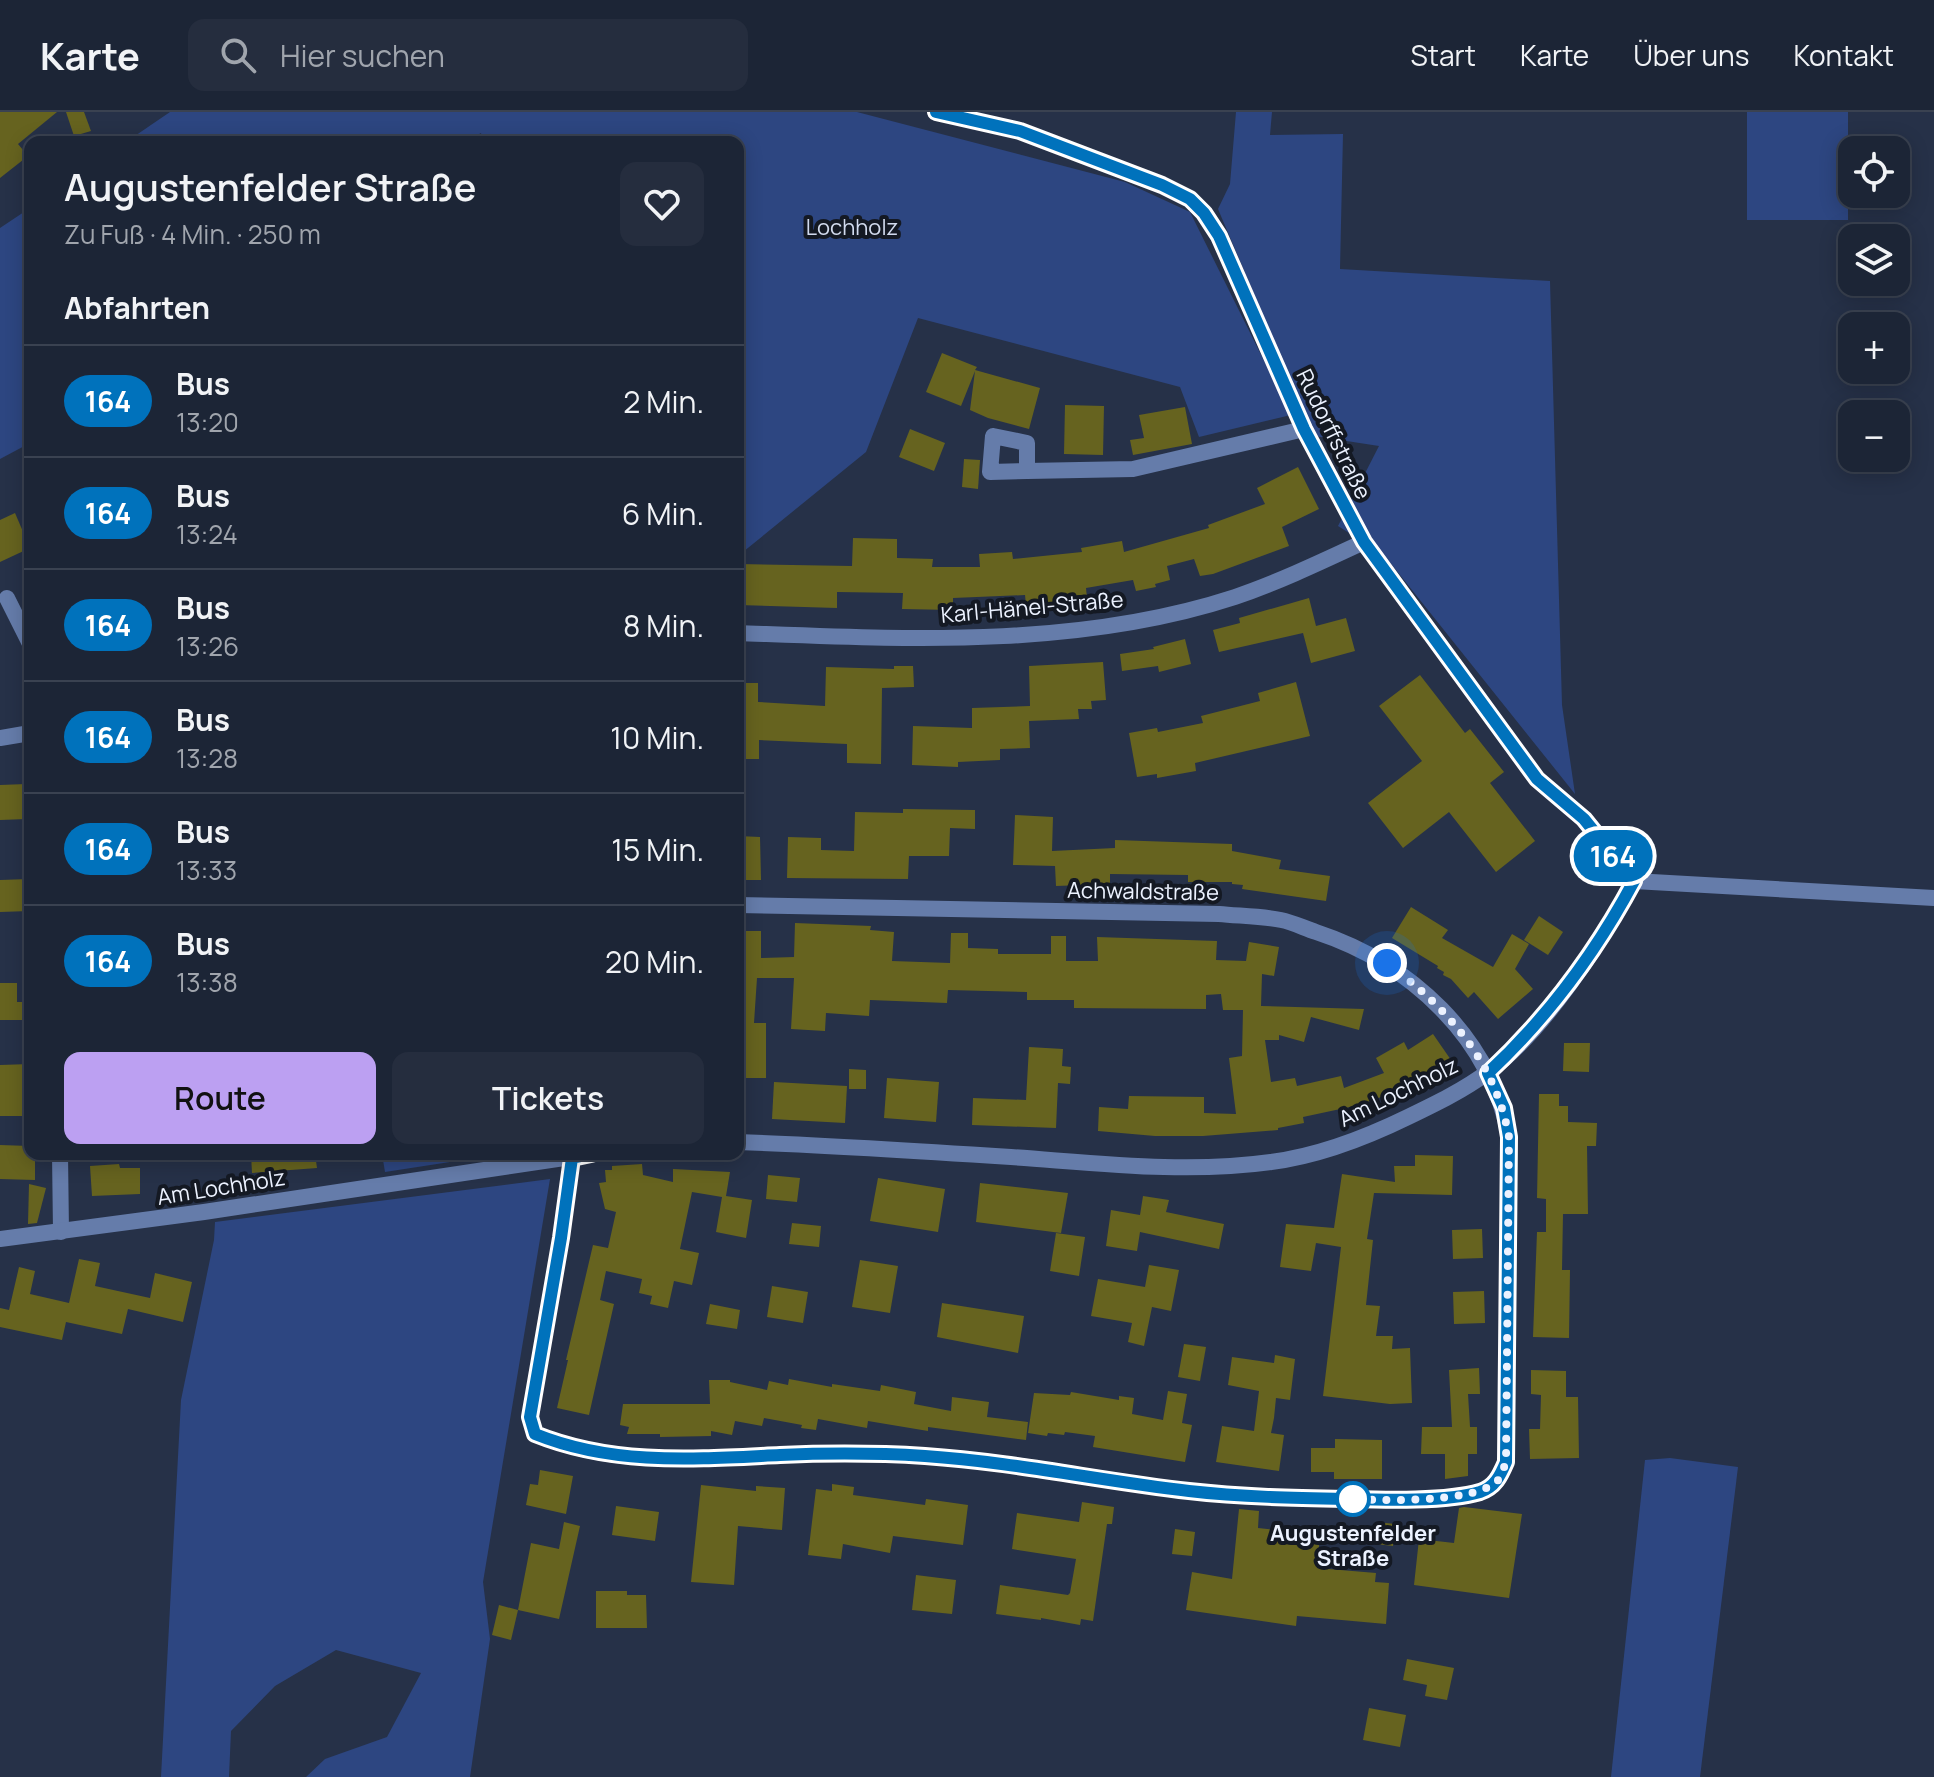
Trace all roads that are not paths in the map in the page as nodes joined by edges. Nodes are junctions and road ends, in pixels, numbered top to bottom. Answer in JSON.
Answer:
{"nodes":[{"id":1,"x":936,"y":112,"type":"edge"},
{"id":2,"x":1304,"y":429,"type":"junction"},
{"id":3,"x":1027,"y":471,"type":"dead end"},
{"id":4,"x":1364,"y":542,"type":"junction"},
{"id":5,"x":7,"y":598,"type":"dead end"},
{"id":6,"x":24,"y":632,"type":"edge"},
{"id":7,"x":744,"y":633,"type":"edge"},
{"id":8,"x":24,"y":734,"type":"edge"},
{"id":9,"x":0,"y":738,"type":"edge"},
{"id":10,"x":1634,"y":881,"type":"junction"},
{"id":11,"x":1934,"y":898,"type":"edge"},
{"id":12,"x":744,"y":905,"type":"edge"},
{"id":13,"x":1488,"y":1073,"type":"junction"},
{"id":14,"x":744,"y":1142,"type":"edge"},
{"id":15,"x":60,"y":1160,"type":"edge"},
{"id":16,"x":558,"y":1160,"type":"edge"},
{"id":17,"x":572,"y":1160,"type":"edge"},
{"id":18,"x":61,"y":1232,"type":"junction"},
{"id":19,"x":0,"y":1239,"type":"edge"}],
"edges":[{"from":1,"to":2,"type":"street","name":"Rudorffstraße"},
{"from":2,"to":3,"type":"street"},
{"from":2,"to":4,"type":"street","name":"Rudorffstraße"},
{"from":4,"to":7,"type":"street","name":"Karl-Hänel-Straße"},
{"from":4,"to":10,"type":"street","name":"Rudorffstraße"},
{"from":5,"to":6,"type":"street"},
{"from":8,"to":9,"type":"street"},
{"from":10,"to":11,"type":"street"},
{"from":10,"to":13,"type":"street","name":"Am Lochholz"},
{"from":12,"to":13,"type":"street","name":"Achwaldstraße"},
{"from":13,"to":14,"type":"street","name":"Am Lochholz"},
{"from":13,"to":17,"type":"street"},
{"from":15,"to":18,"type":"street"},
{"from":16,"to":18,"type":"street","name":"Am Lochholz"},
{"from":18,"to":19,"type":"street","name":"Am Lochholz"}]}
